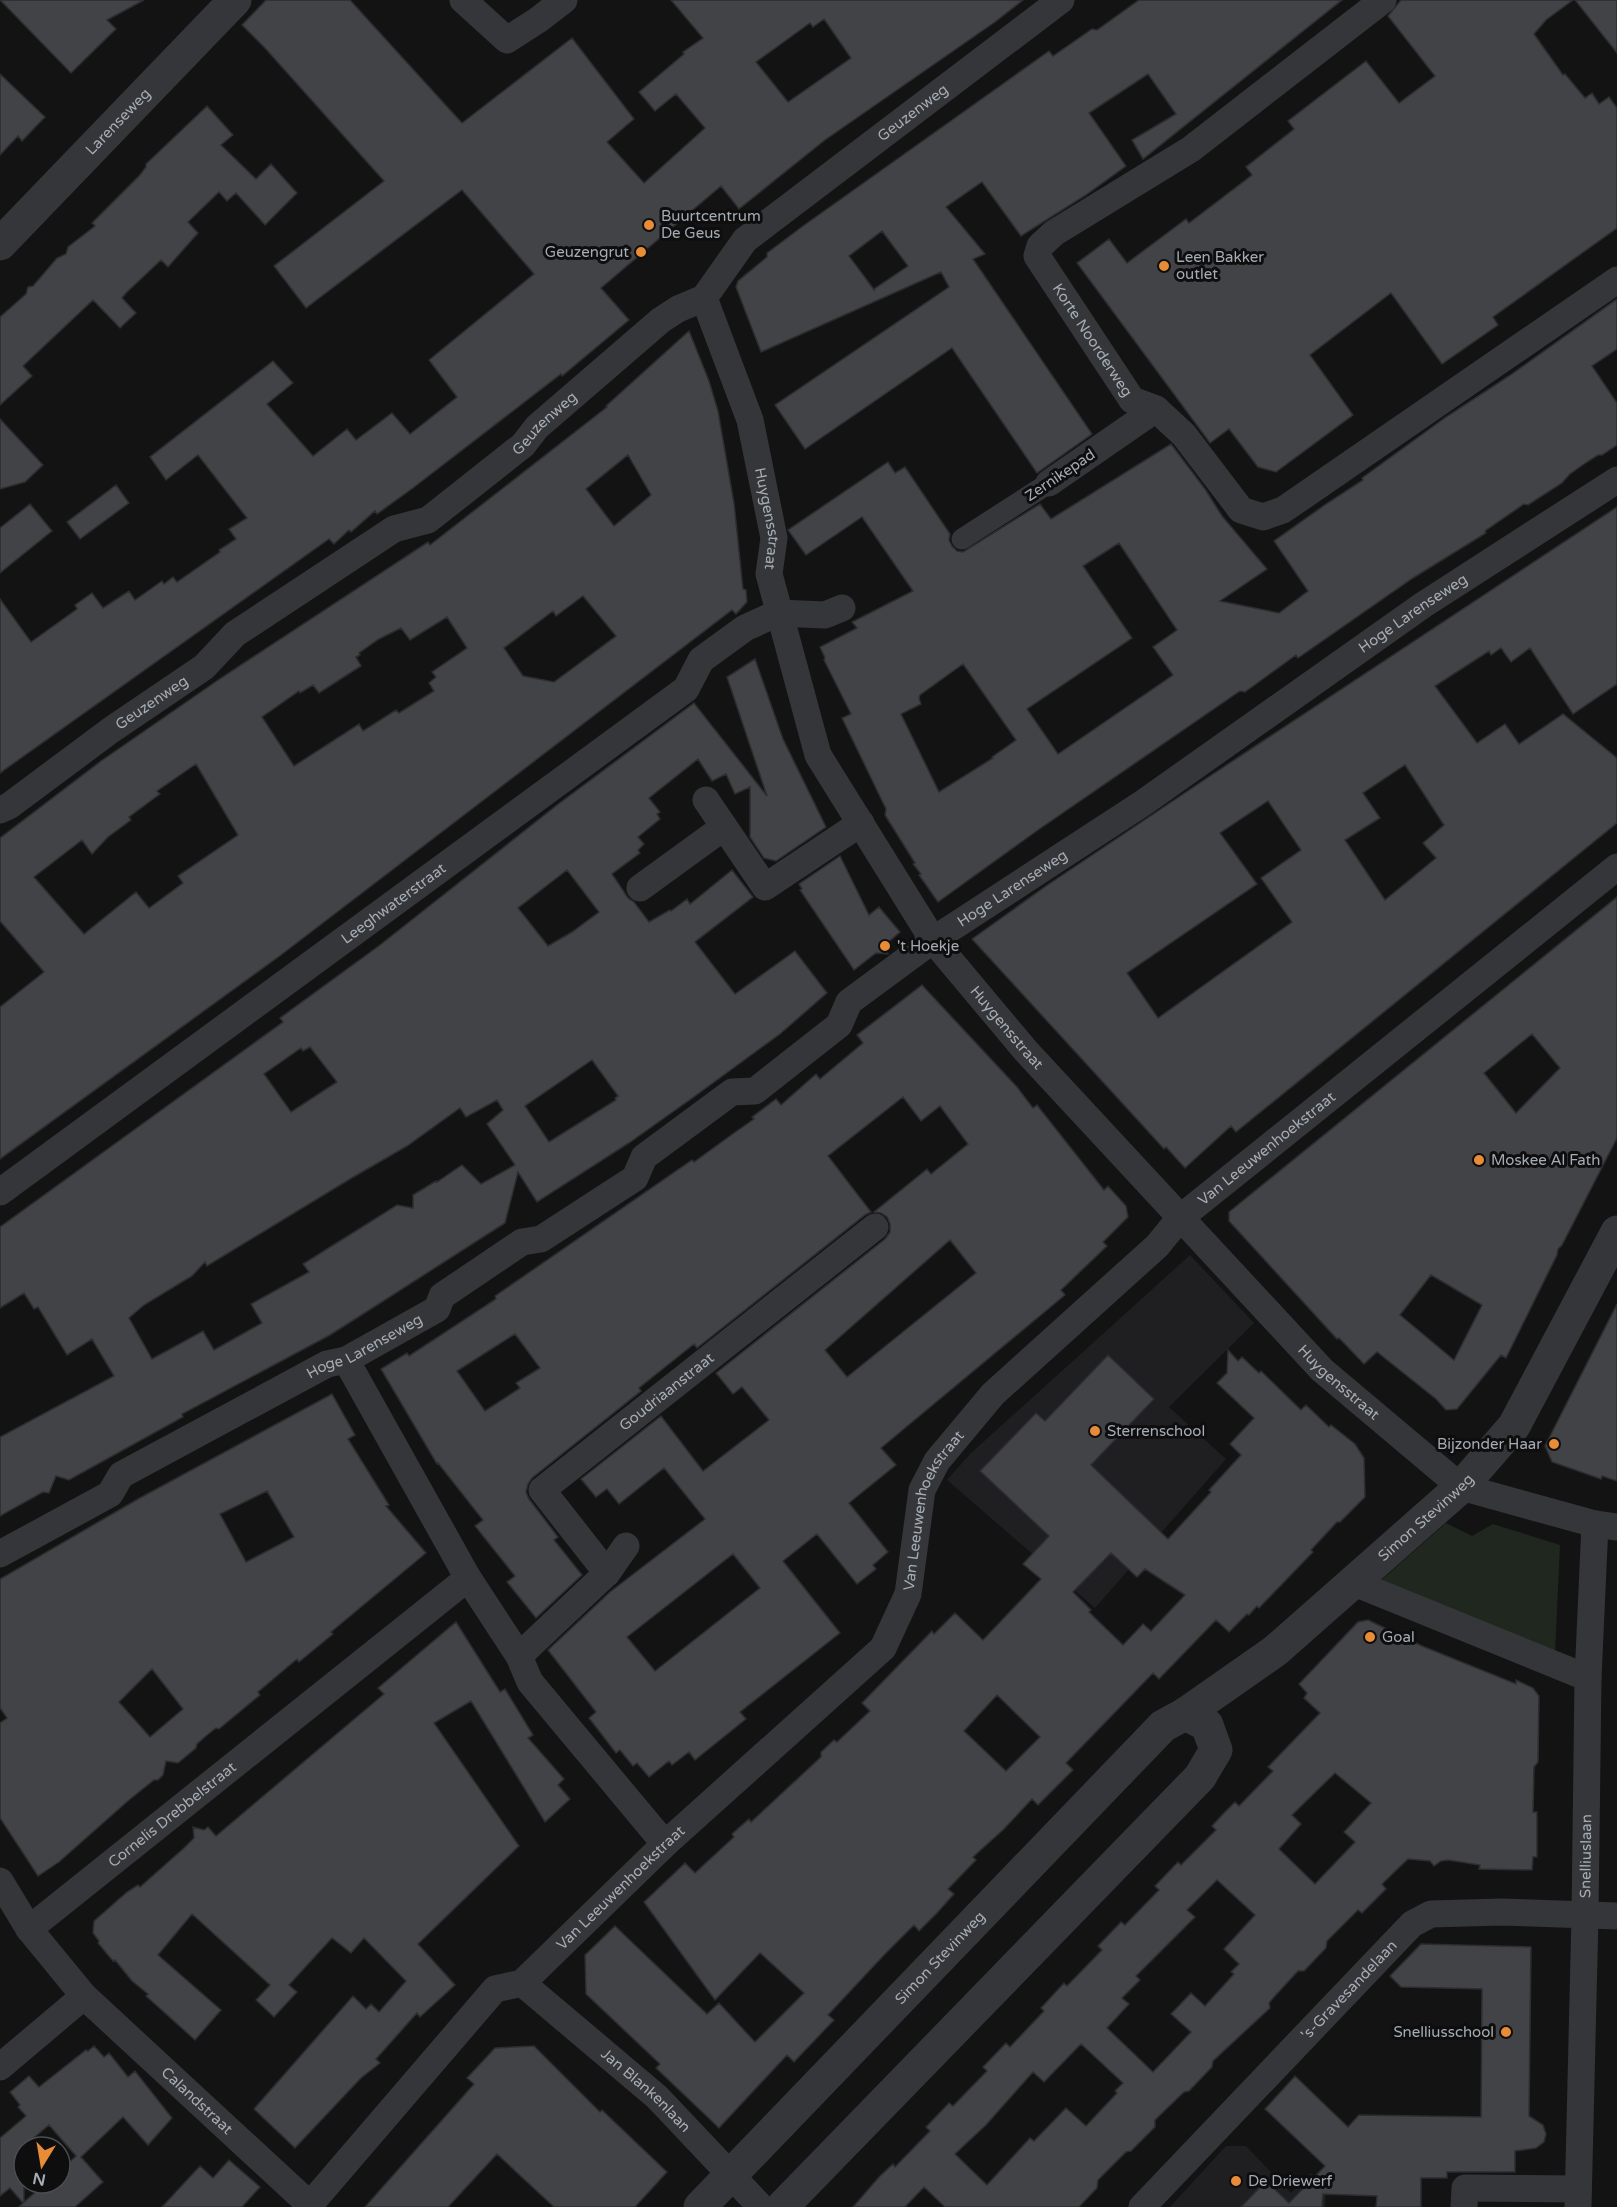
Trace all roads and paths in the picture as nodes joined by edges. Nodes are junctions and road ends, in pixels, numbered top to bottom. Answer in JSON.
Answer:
{"nodes":[{"id":1,"x":235,"y":0,"type":"edge"},
{"id":2,"x":463,"y":0,"type":"edge"},
{"id":3,"x":564,"y":0,"type":"edge"},
{"id":4,"x":1061,"y":0,"type":"edge"},
{"id":5,"x":1383,"y":0,"type":"edge"},
{"id":6,"x":0,"y":244,"type":"edge"},
{"id":7,"x":1617,"y":280,"type":"edge"},
{"id":8,"x":704,"y":298,"type":"junction"},
{"id":9,"x":1156,"y":409,"type":"junction"},
{"id":10,"x":1617,"y":480,"type":"edge"},
{"id":11,"x":1048,"y":483,"type":"joint"},
{"id":12,"x":962,"y":539,"type":"dead end"},
{"id":13,"x":843,"y":608,"type":"dead end"},
{"id":14,"x":778,"y":613,"type":"junction"},
{"id":15,"x":706,"y":800,"type":"dead end"},
{"id":16,"x":0,"y":810,"type":"edge"},
{"id":17,"x":861,"y":823,"type":"junction"},
{"id":18,"x":724,"y":827,"type":"junction"},
{"id":19,"x":1617,"y":867,"type":"edge"},
{"id":20,"x":640,"y":888,"type":"dead end"},
{"id":21,"x":933,"y":940,"type":"junction"},
{"id":22,"x":0,"y":1192,"type":"edge"},
{"id":23,"x":1180,"y":1218,"type":"junction"},
{"id":24,"x":875,"y":1227,"type":"dead end"},
{"id":25,"x":1617,"y":1232,"type":"edge"},
{"id":26,"x":346,"y":1360,"type":"junction"},
{"id":27,"x":1461,"y":1486,"type":"junction"},
{"id":28,"x":1606,"y":1526,"type":"edge"},
{"id":29,"x":626,"y":1546,"type":"dead end"},
{"id":30,"x":0,"y":1554,"type":"edge"},
{"id":31,"x":607,"y":1573,"type":"junction"},
{"id":32,"x":468,"y":1578,"type":"junction"},
{"id":33,"x":1352,"y":1582,"type":"junction"},
{"id":34,"x":519,"y":1656,"type":"junction"},
{"id":35,"x":1588,"y":1678,"type":"junction"},
{"id":36,"x":1185,"y":1714,"type":"junction"},
{"id":37,"x":665,"y":1844,"type":"junction"},
{"id":38,"x":0,"y":1881,"type":"edge"},
{"id":39,"x":1585,"y":1915,"type":"junction"},
{"id":40,"x":1617,"y":1916,"type":"edge"},
{"id":41,"x":30,"y":1929,"type":"junction"},
{"id":42,"x":522,"y":1983,"type":"junction"},
{"id":43,"x":84,"y":1996,"type":"junction"},
{"id":44,"x":0,"y":2067,"type":"edge"},
{"id":45,"x":730,"y":2175,"type":"junction"},
{"id":46,"x":1578,"y":2198,"type":"edge"},
{"id":47,"x":309,"y":2206,"type":"edge"},
{"id":48,"x":700,"y":2207,"type":"edge"},
{"id":49,"x":761,"y":2207,"type":"edge"},
{"id":50,"x":782,"y":2207,"type":"edge"},
{"id":51,"x":1142,"y":2207,"type":"edge"},
{"id":52,"x":1464,"y":2207,"type":"edge"}],
"edges":[{"from":1,"to":6,"type":"street","name":"Larenseweg"},
{"from":2,"to":3,"type":"street"},
{"from":4,"to":8,"type":"street","name":"Geuzenweg"},
{"from":5,"to":9,"type":"street","name":"Korte Noorderweg"},
{"from":7,"to":9,"type":"street","name":"Korte Noorderweg"},
{"from":8,"to":14,"type":"street","name":"Huygensstraat"},
{"from":8,"to":16,"type":"street","name":"Geuzenweg"},
{"from":9,"to":11,"type":"street","name":"Zernikepad"},
{"from":10,"to":21,"type":"street","name":"Hoge Larenseweg"},
{"from":11,"to":12,"type":"street","name":"Zernikepad"},
{"from":13,"to":14,"type":"street"},
{"from":14,"to":17,"type":"street","name":"Huygensstraat"},
{"from":14,"to":22,"type":"street","name":"Leeghwaterstraat"},
{"from":15,"to":18,"type":"street"},
{"from":17,"to":18,"type":"street"},
{"from":17,"to":21,"type":"street","name":"Huygensstraat"},
{"from":18,"to":20,"type":"street"},
{"from":19,"to":23,"type":"street","name":"Van Leeuwenhoekstraat"},
{"from":21,"to":23,"type":"street","name":"Huygensstraat"},
{"from":21,"to":26,"type":"street","name":"Hoge Larenseweg"},
{"from":23,"to":27,"type":"street","name":"Huygensstraat"},
{"from":23,"to":37,"type":"street","name":"Van Leeuwenhoekstraat"},
{"from":24,"to":31,"type":"street","name":"Goudriaanstraat"},
{"from":25,"to":27,"type":"street","name":"Simon Stevinweg"},
{"from":26,"to":30,"type":"street","name":"Hoge Larenseweg"},
{"from":26,"to":32,"type":"street"},
{"from":27,"to":28,"type":"street","name":"Huygensstraat"},
{"from":27,"to":33,"type":"street","name":"Simon Stevinweg"},
{"from":28,"to":35,"type":"street","name":"Snelliuslaan"},
{"from":29,"to":31,"type":"street"},
{"from":31,"to":34,"type":"street"},
{"from":32,"to":34,"type":"street"},
{"from":32,"to":41,"type":"street","name":"Cornelis Drebbelstraat"},
{"from":33,"to":35,"type":"street"},
{"from":33,"to":36,"type":"street","name":"Simon Stevinweg"},
{"from":34,"to":37,"type":"street"},
{"from":35,"to":39,"type":"street","name":"Snelliuslaan"},
{"from":36,"to":45,"type":"street","name":"Simon Stevinweg"},
{"from":36,"to":50,"type":"street"},
{"from":37,"to":42,"type":"street","name":"Van Leeuwenhoekstraat"},
{"from":38,"to":41,"type":"street"},
{"from":39,"to":40,"type":"street","name":"'s-Gravesandelaan"},
{"from":39,"to":46,"type":"street","name":"Snelliuslaan"},
{"from":39,"to":51,"type":"street","name":"'s-Gravesandelaan"},
{"from":41,"to":43,"type":"street"},
{"from":42,"to":45,"type":"street","name":"Jan Blankenlaan"},
{"from":42,"to":47,"type":"street","name":"Van Leeuwenhoekstraat"},
{"from":43,"to":44,"type":"street"},
{"from":43,"to":47,"type":"street","name":"Calandstraat"},
{"from":45,"to":48,"type":"street","name":"Simon Stevinweg"},
{"from":45,"to":49,"type":"street","name":"Jan Blankenlaan"},
{"from":46,"to":52,"type":"street","name":"Snelliuslaan"}]}
